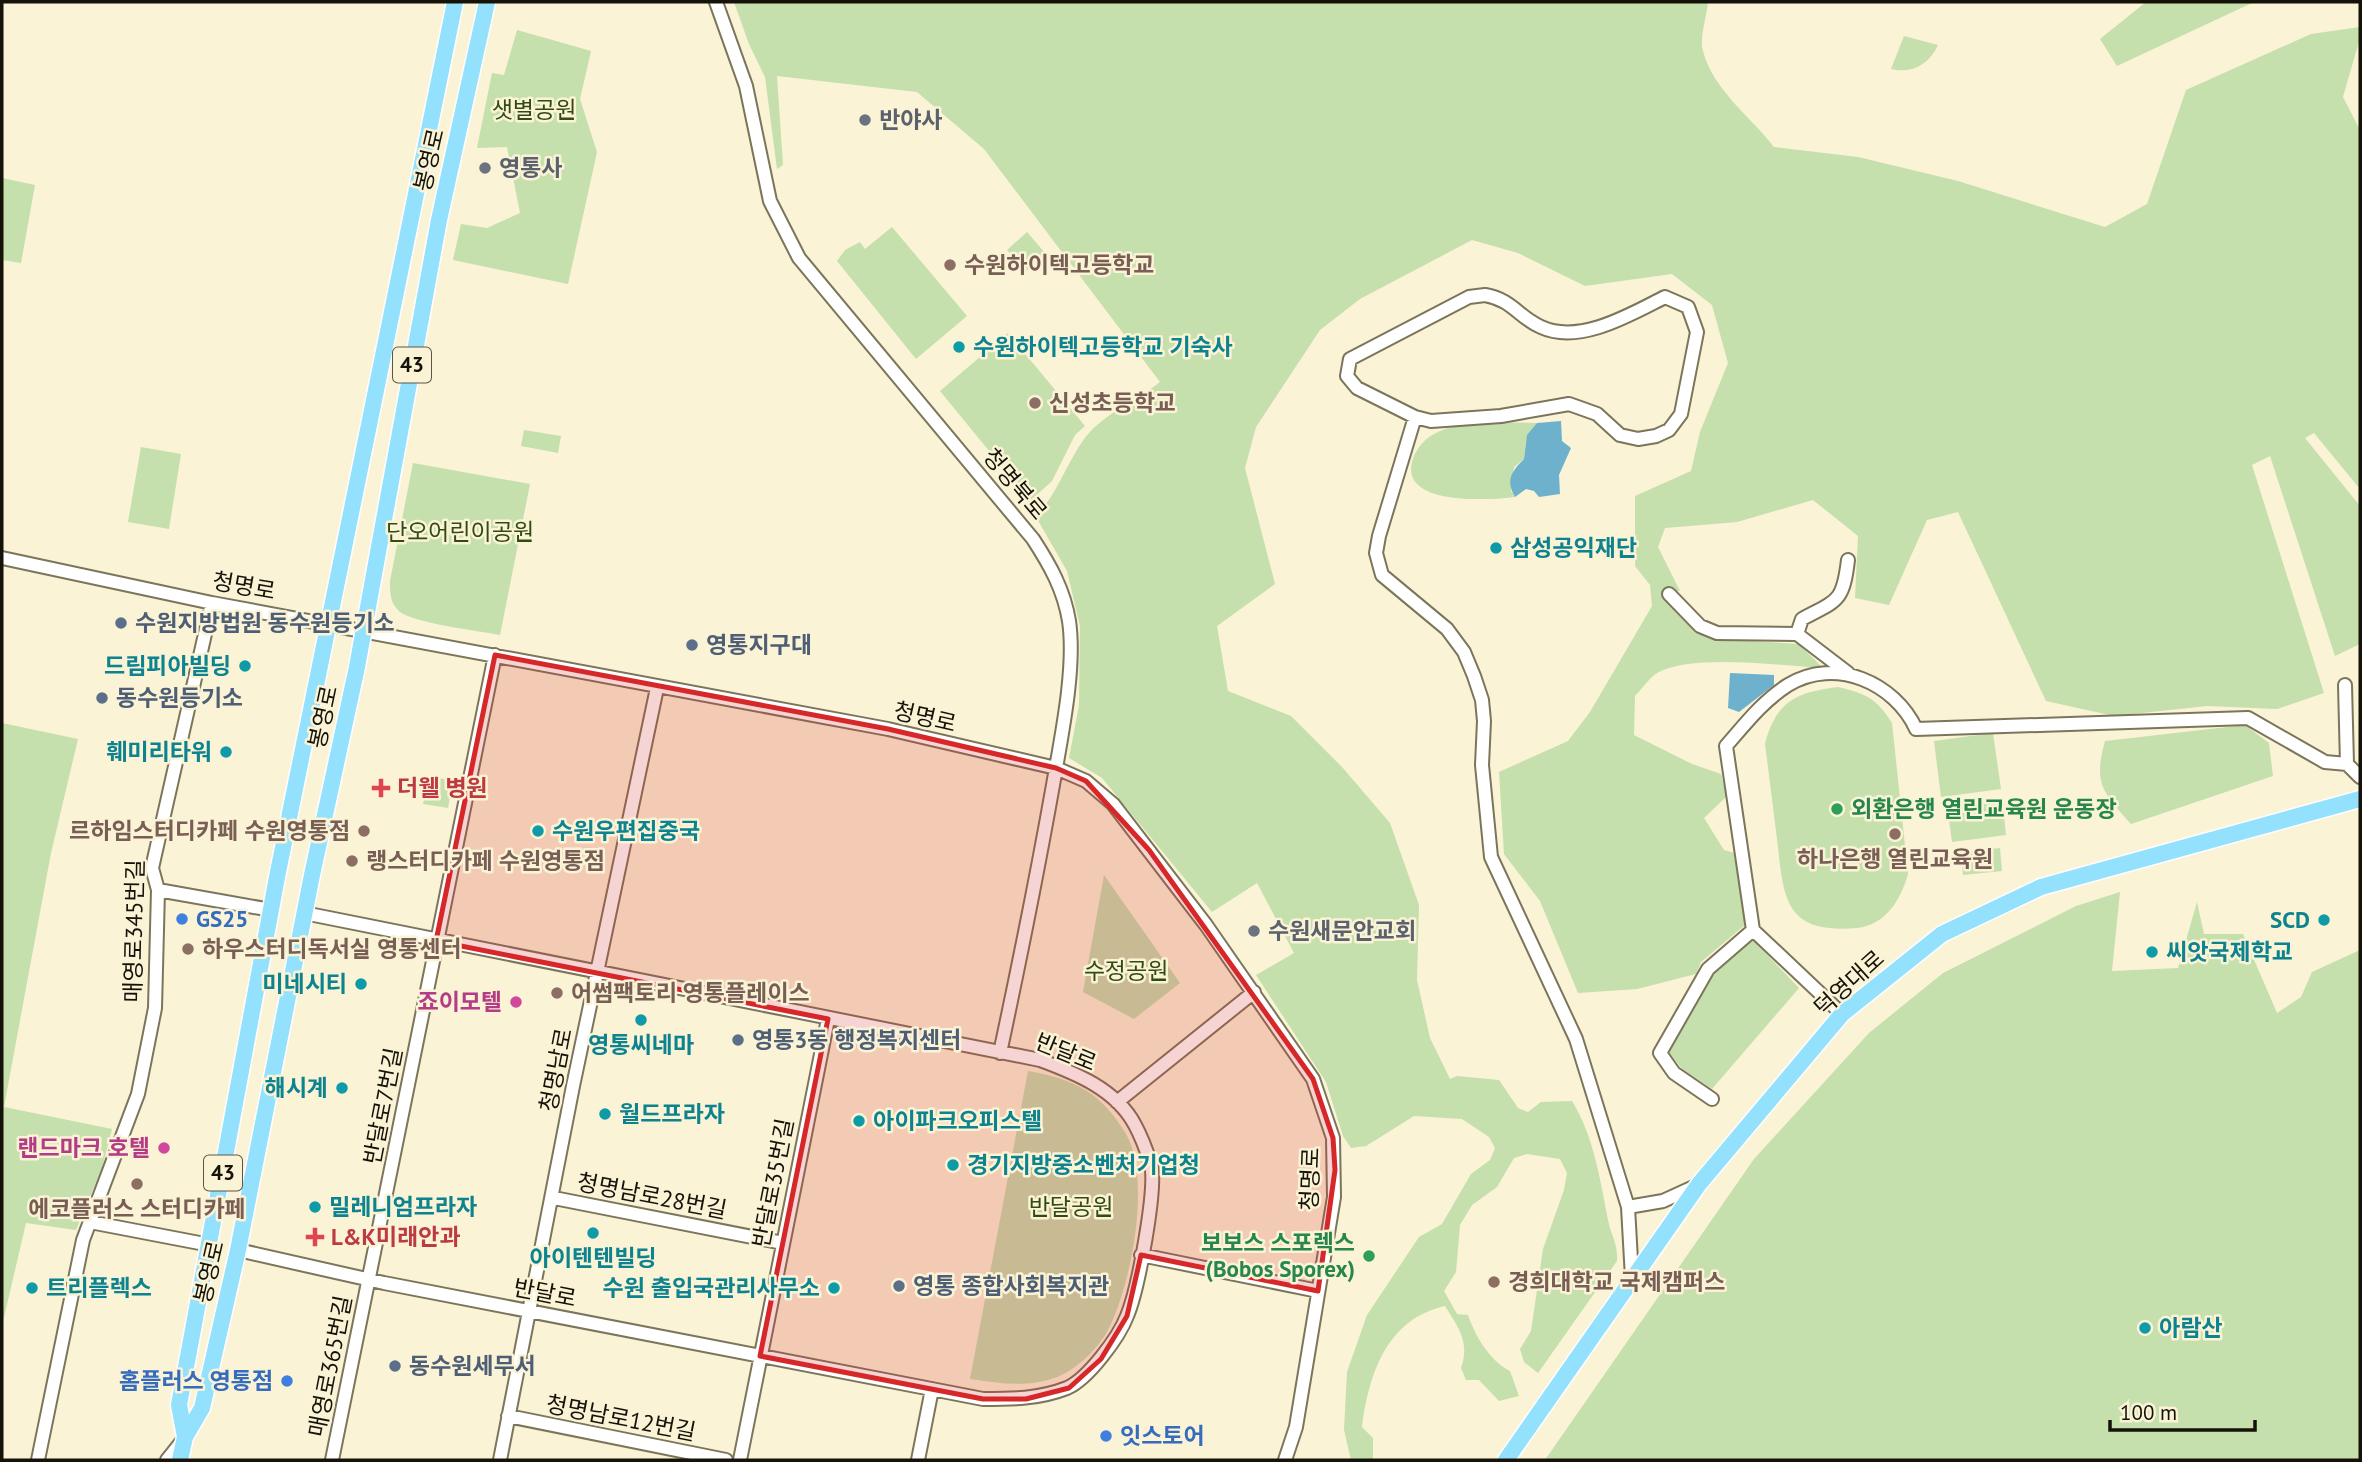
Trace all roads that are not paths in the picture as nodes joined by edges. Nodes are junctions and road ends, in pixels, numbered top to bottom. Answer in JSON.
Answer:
{"nodes":[{"id":1,"x":455,"y":2,"type":"edge"},
{"id":2,"x":487,"y":2,"type":"edge"},
{"id":3,"x":716,"y":2,"type":"edge"},
{"id":4,"x":1415,"y":417,"type":"junction"},
{"id":5,"x":2,"y":558,"type":"edge"},
{"id":6,"x":1848,"y":560,"type":"dead end"},
{"id":7,"x":1669,"y":594,"type":"dead end"},
{"id":8,"x":212,"y":603,"type":"junction"},
{"id":9,"x":329,"y":622,"type":"junction"},
{"id":10,"x":363,"y":629,"type":"junction"},
{"id":11,"x":1797,"y":635,"type":"junction"},
{"id":12,"x":495,"y":655,"type":"junction"},
{"id":13,"x":1848,"y":673,"type":"junction"},
{"id":14,"x":2344,"y":685,"type":"dead end"},
{"id":15,"x":657,"y":688,"type":"junction"},
{"id":16,"x":2347,"y":764,"type":"junction"},
{"id":17,"x":1056,"y":768,"type":"junction"},
{"id":18,"x":2360,"y":777,"type":"edge"},
{"id":19,"x":2360,"y":799,"type":"edge"},
{"id":20,"x":158,"y":890,"type":"junction"},
{"id":21,"x":271,"y":909,"type":"junction"},
{"id":22,"x":304,"y":914,"type":"junction"},
{"id":23,"x":1753,"y":930,"type":"junction"},
{"id":24,"x":436,"y":941,"type":"junction"},
{"id":25,"x":597,"y":974,"type":"junction"},
{"id":26,"x":1254,"y":992,"type":"junction"},
{"id":27,"x":1842,"y":1014,"type":"junction"},
{"id":28,"x":828,"y":1018,"type":"junction"},
{"id":29,"x":1000,"y":1053,"type":"junction"},
{"id":30,"x":1712,"y":1098,"type":"dead end"},
{"id":31,"x":1117,"y":1101,"type":"junction"},
{"id":32,"x":1699,"y":1184,"type":"junction"},
{"id":33,"x":554,"y":1198,"type":"junction"},
{"id":34,"x":1628,"y":1207,"type":"junction"},
{"id":35,"x":90,"y":1222,"type":"junction"},
{"id":36,"x":783,"y":1244,"type":"junction"},
{"id":37,"x":210,"y":1245,"type":"junction"},
{"id":38,"x":238,"y":1250,"type":"junction"},
{"id":39,"x":1141,"y":1255,"type":"junction"},
{"id":40,"x":1632,"y":1278,"type":"junction"},
{"id":41,"x":369,"y":1279,"type":"junction"},
{"id":42,"x":1318,"y":1291,"type":"junction"},
{"id":43,"x":530,"y":1311,"type":"junction"},
{"id":44,"x":760,"y":1356,"type":"junction"},
{"id":45,"x":932,"y":1389,"type":"junction"},
{"id":46,"x":508,"y":1416,"type":"junction"},
{"id":47,"x":185,"y":1437,"type":"junction"},
{"id":48,"x":38,"y":1460,"type":"edge"},
{"id":49,"x":167,"y":1460,"type":"edge"},
{"id":50,"x":180,"y":1460,"type":"edge"},
{"id":51,"x":188,"y":1460,"type":"edge"},
{"id":52,"x":332,"y":1460,"type":"edge"},
{"id":53,"x":500,"y":1460,"type":"edge"},
{"id":54,"x":726,"y":1460,"type":"edge"},
{"id":55,"x":740,"y":1460,"type":"edge"},
{"id":56,"x":918,"y":1460,"type":"edge"},
{"id":57,"x":1285,"y":1460,"type":"edge"},
{"id":58,"x":1506,"y":1460,"type":"edge"}],
"edges":[{"from":1,"to":9,"type":"main road","name":"봉영로","number":"43"},
{"from":2,"to":10,"type":"main road","name":"봉영로","number":"43"},
{"from":3,"to":17,"type":"street","name":"청명북로"},
{"from":4,"to":4,"type":"street"},
{"from":4,"to":34,"type":"street"},
{"from":5,"to":8,"type":"street","name":"청명로"},
{"from":6,"to":11,"type":"street"},
{"from":7,"to":11,"type":"street"},
{"from":8,"to":9,"type":"street","name":"청명로"},
{"from":8,"to":20,"type":"street","name":"매영로345번길"},
{"from":9,"to":10,"type":"street","name":"청명로"},
{"from":9,"to":21,"type":"main road","name":"봉영로","number":"43"},
{"from":10,"to":12,"type":"street","name":"청명로"},
{"from":10,"to":22,"type":"main road","name":"봉영로","number":"43"},
{"from":11,"to":13,"type":"street"},
{"from":12,"to":15,"type":"street","name":"청명로"},
{"from":12,"to":24,"type":"street","name":"반달로7번길"},
{"from":13,"to":16,"type":"street"},
{"from":13,"to":23,"type":"street"},
{"from":14,"to":16,"type":"street"},
{"from":15,"to":17,"type":"street","name":"청명로"},
{"from":15,"to":25,"type":"street","name":"청명남로"},
{"from":16,"to":18,"type":"street"},
{"from":17,"to":26,"type":"street","name":"청명로"},
{"from":17,"to":29,"type":"street","name":"청명북로"},
{"from":19,"to":27,"type":"main road","name":"덕영대로"},
{"from":20,"to":21,"type":"street"},
{"from":20,"to":35,"type":"street","name":"매영로345번길"},
{"from":21,"to":37,"type":"main road","name":"봉영로","number":"43"},
{"from":22,"to":24,"type":"street","name":"반달로"},
{"from":22,"to":38,"type":"main road","name":"봉영로","number":"43"},
{"from":23,"to":27,"type":"street"},
{"from":23,"to":30,"type":"street"},
{"from":24,"to":25,"type":"street","name":"반달로"},
{"from":24,"to":41,"type":"street","name":"반달로7번길"},
{"from":25,"to":28,"type":"street","name":"반달로"},
{"from":25,"to":33,"type":"street","name":"청명남로"},
{"from":26,"to":31,"type":"street"},
{"from":26,"to":42,"type":"street","name":"청명로"},
{"from":27,"to":32,"type":"main road","name":"덕영대로"},
{"from":28,"to":29,"type":"street","name":"반달로"},
{"from":28,"to":36,"type":"street","name":"반달로35번길"},
{"from":29,"to":31,"type":"street","name":"반달로"},
{"from":31,"to":39,"type":"street","name":"반달로"},
{"from":32,"to":34,"type":"street"},
{"from":32,"to":40,"type":"main road","name":"덕영대로"},
{"from":33,"to":36,"type":"street","name":"청명남로28번길"},
{"from":33,"to":43,"type":"street","name":"청명남로"},
{"from":34,"to":40,"type":"street"},
{"from":35,"to":37,"type":"street"},
{"from":35,"to":48,"type":"street","name":"매영로345번길"},
{"from":36,"to":44,"type":"street","name":"반달로35번길"},
{"from":37,"to":47,"type":"main road","name":"봉영로","number":"43"},
{"from":38,"to":41,"type":"street","name":"반달로"},
{"from":38,"to":47,"type":"main road","name":"봉영로","number":"43"},
{"from":39,"to":42,"type":"street"},
{"from":39,"to":45,"type":"street","name":"반달로"},
{"from":40,"to":58,"type":"main road","name":"덕영대로"},
{"from":41,"to":43,"type":"street","name":"반달로"},
{"from":41,"to":52,"type":"street","name":"매영로365번길"},
{"from":42,"to":57,"type":"street","name":"청명로"},
{"from":43,"to":44,"type":"street","name":"반달로"},
{"from":43,"to":46,"type":"street","name":"청명남로"},
{"from":44,"to":45,"type":"street","name":"반달로"},
{"from":44,"to":55,"type":"street","name":"반달로35번길"},
{"from":45,"to":56,"type":"street"},
{"from":46,"to":53,"type":"street","name":"청명남로"},
{"from":46,"to":54,"type":"street","name":"청명남로12번길"},
{"from":47,"to":49,"type":"street"},
{"from":47,"to":50,"type":"main road","name":"봉영로","number":"43"},
{"from":47,"to":51,"type":"street"}]}
